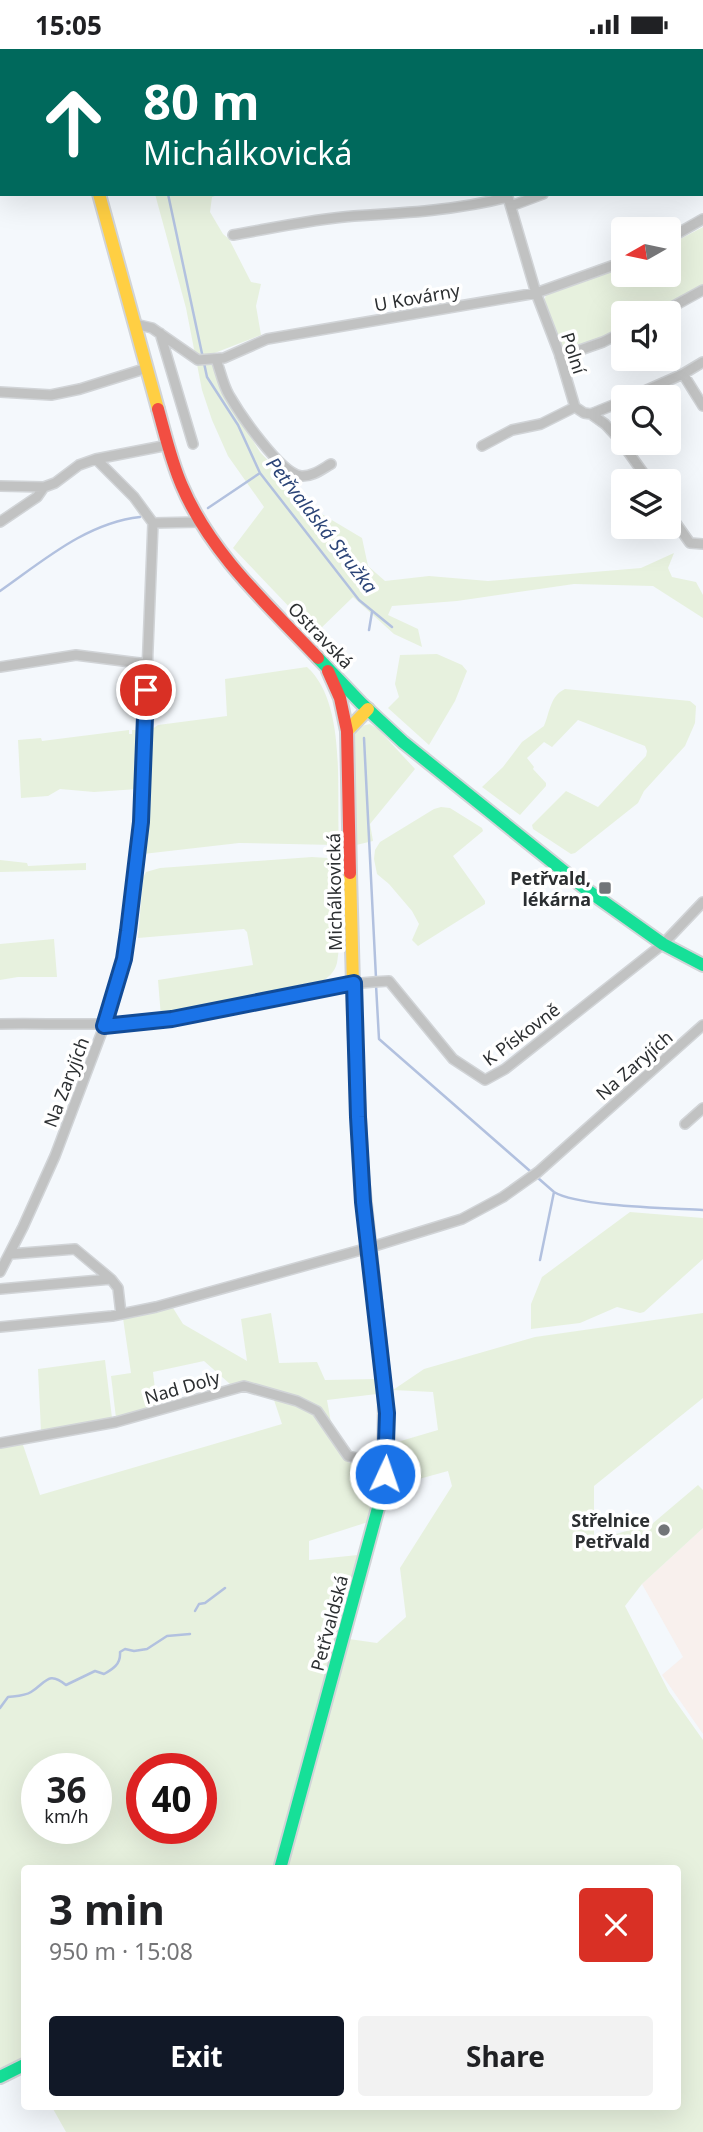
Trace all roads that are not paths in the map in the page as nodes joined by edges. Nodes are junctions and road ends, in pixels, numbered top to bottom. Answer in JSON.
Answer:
{"nodes":[{"id":1,"x":100,"y":196,"type":"edge"},
{"id":2,"x":529,"y":196,"type":"edge"},
{"id":3,"x":509,"y":199,"type":"edge"},
{"id":4,"x":703,"y":219,"type":"edge"},
{"id":5,"x":681,"y":232,"type":"edge"},
{"id":6,"x":233,"y":235,"type":"dead end"},
{"id":7,"x":611,"y":266,"type":"edge"},
{"id":8,"x":703,"y":290,"type":"edge"},
{"id":9,"x":536,"y":293,"type":"junction"},
{"id":10,"x":681,"y":302,"type":"edge"},
{"id":11,"x":135,"y":324,"type":"junction"},
{"id":12,"x":160,"y":333,"type":"junction"},
{"id":13,"x":611,"y":338,"type":"edge"},
{"id":14,"x":560,"y":357,"type":"junction"},
{"id":15,"x":216,"y":359,"type":"junction"},
{"id":16,"x":703,"y":362,"type":"edge"},
{"id":17,"x":147,"y":368,"type":"junction"},
{"id":18,"x":683,"y":374,"type":"junction"},
{"id":19,"x":658,"y":385,"type":"edge"},
{"id":20,"x":0,"y":392,"type":"edge"},
{"id":21,"x":611,"y":406,"type":"edge"},
{"id":22,"x":703,"y":406,"type":"edge"},
{"id":23,"x":575,"y":407,"type":"junction"},
{"id":24,"x":591,"y":414,"type":"junction"},
{"id":25,"x":168,"y":445,"type":"junction"},
{"id":26,"x":193,"y":445,"type":"dead end"},
{"id":27,"x":482,"y":446,"type":"dead end"},
{"id":28,"x":96,"y":459,"type":"junction"},
{"id":29,"x":331,"y":464,"type":"dead end"},
{"id":30,"x":640,"y":469,"type":"edge"},
{"id":31,"x":0,"y":486,"type":"edge"},
{"id":32,"x":44,"y":487,"type":"junction"},
{"id":33,"x":0,"y":522,"type":"edge"},
{"id":34,"x":201,"y":522,"type":"junction"},
{"id":35,"x":153,"y":523,"type":"junction"},
{"id":36,"x":681,"y":530,"type":"edge"},
{"id":37,"x":703,"y":544,"type":"edge"},
{"id":38,"x":147,"y":664,"type":"junction"},
{"id":39,"x":325,"y":664,"type":"junction"},
{"id":40,"x":0,"y":667,"type":"edge"},
{"id":41,"x":365,"y":706,"type":"junction"},
{"id":42,"x":344,"y":715,"type":"junction"},
{"id":43,"x":348,"y":731,"type":"junction"},
{"id":44,"x":703,"y":902,"type":"edge"},
{"id":45,"x":663,"y":944,"type":"junction"},
{"id":46,"x":703,"y":965,"type":"edge"},
{"id":47,"x":354,"y":983,"type":"junction"},
{"id":48,"x":0,"y":1024,"type":"edge"},
{"id":49,"x":703,"y":1025,"type":"edge"},
{"id":50,"x":104,"y":1026,"type":"junction"},
{"id":51,"x":703,"y":1108,"type":"edge"},
{"id":52,"x":685,"y":1124,"type":"dead end"},
{"id":53,"x":369,"y":1248,"type":"junction"},
{"id":54,"x":10,"y":1254,"type":"junction"},
{"id":55,"x":0,"y":1272,"type":"edge"},
{"id":56,"x":111,"y":1279,"type":"junction"},
{"id":57,"x":0,"y":1289,"type":"edge"},
{"id":58,"x":121,"y":1314,"type":"junction"},
{"id":59,"x":0,"y":1327,"type":"edge"},
{"id":60,"x":383,"y":1383,"type":"joint"},
{"id":61,"x":0,"y":1443,"type":"edge"},
{"id":62,"x":387,"y":1450,"type":"junction"},
{"id":63,"x":281,"y":1865,"type":"edge"},
{"id":64,"x":21,"y":2066,"type":"edge"},
{"id":65,"x":0,"y":2077,"type":"edge"}],
"edges":[{"from":1,"to":11,"type":"street","name":"Ostravská"},
{"from":2,"to":3,"type":"street"},
{"from":3,"to":6,"type":"street"},
{"from":3,"to":9,"type":"street","name":"Polní"},
{"from":4,"to":5,"type":"street"},
{"from":7,"to":9,"type":"street","name":"U Kovárny"},
{"from":8,"to":10,"type":"street"},
{"from":9,"to":14,"type":"street","name":"Polní"},
{"from":9,"to":15,"type":"street","name":"U Kovárny"},
{"from":11,"to":12,"type":"street"},
{"from":11,"to":17,"type":"street","name":"Ostravská"},
{"from":12,"to":15,"type":"street"},
{"from":12,"to":26,"type":"street"},
{"from":13,"to":14,"type":"street"},
{"from":14,"to":23,"type":"street","name":"Polní"},
{"from":15,"to":29,"type":"street"},
{"from":16,"to":18,"type":"street"},
{"from":17,"to":20,"type":"street"},
{"from":17,"to":25,"type":"street","name":"Ostravská"},
{"from":18,"to":19,"type":"street"},
{"from":18,"to":22,"type":"street"},
{"from":21,"to":24,"type":"street"},
{"from":23,"to":24,"type":"street"},
{"from":23,"to":27,"type":"street"},
{"from":24,"to":30,"type":"street"},
{"from":25,"to":28,"type":"street"},
{"from":25,"to":34,"type":"street","name":"Ostravská"},
{"from":28,"to":32,"type":"street"},
{"from":28,"to":35,"type":"street"},
{"from":31,"to":32,"type":"street"},
{"from":32,"to":33,"type":"street"},
{"from":34,"to":35,"type":"street"},
{"from":34,"to":39,"type":"street","name":"Ostravská"},
{"from":35,"to":38,"type":"street","name":"Na Zaryjích"},
{"from":36,"to":37,"type":"street"},
{"from":38,"to":40,"type":"street"},
{"from":38,"to":50,"type":"street","name":"Na Zaryjích"},
{"from":39,"to":41,"type":"street","name":"Ostravská"},
{"from":39,"to":42,"type":"street","name":"Michálkovická"},
{"from":41,"to":42,"type":"street"},
{"from":41,"to":43,"type":"street"},
{"from":41,"to":45,"type":"street","name":"Ostravská"},
{"from":42,"to":43,"type":"street","name":"Michálkovická"},
{"from":43,"to":47,"type":"street","name":"Michálkovická"},
{"from":44,"to":45,"type":"street"},
{"from":45,"to":46,"type":"street","name":"Ostravská"},
{"from":45,"to":47,"type":"street","name":"K Pískovně"},
{"from":47,"to":50,"type":"street","name":"K Pískovně"},
{"from":47,"to":53,"type":"street","name":"Michálkovická"},
{"from":48,"to":50,"type":"street","name":"K Pískovně"},
{"from":49,"to":53,"type":"street","name":"Na Zaryjích"},
{"from":50,"to":54,"type":"street","name":"Na Zaryjích"},
{"from":51,"to":52,"type":"street"},
{"from":53,"to":58,"type":"street","name":"Na Zaryjích"},
{"from":53,"to":60,"type":"street","name":"Michálkovická"},
{"from":54,"to":55,"type":"street","name":"Na Zaryjích"},
{"from":54,"to":56,"type":"street"},
{"from":56,"to":57,"type":"street"},
{"from":56,"to":58,"type":"street"},
{"from":58,"to":59,"type":"street","name":"Na Zaryjích"},
{"from":60,"to":62,"type":"street","name":"Petřvaldská"},
{"from":61,"to":62,"type":"street","name":"Nad Doly"},
{"from":62,"to":63,"type":"street","name":"Petřvaldská"},
{"from":64,"to":65,"type":"street"}]}
